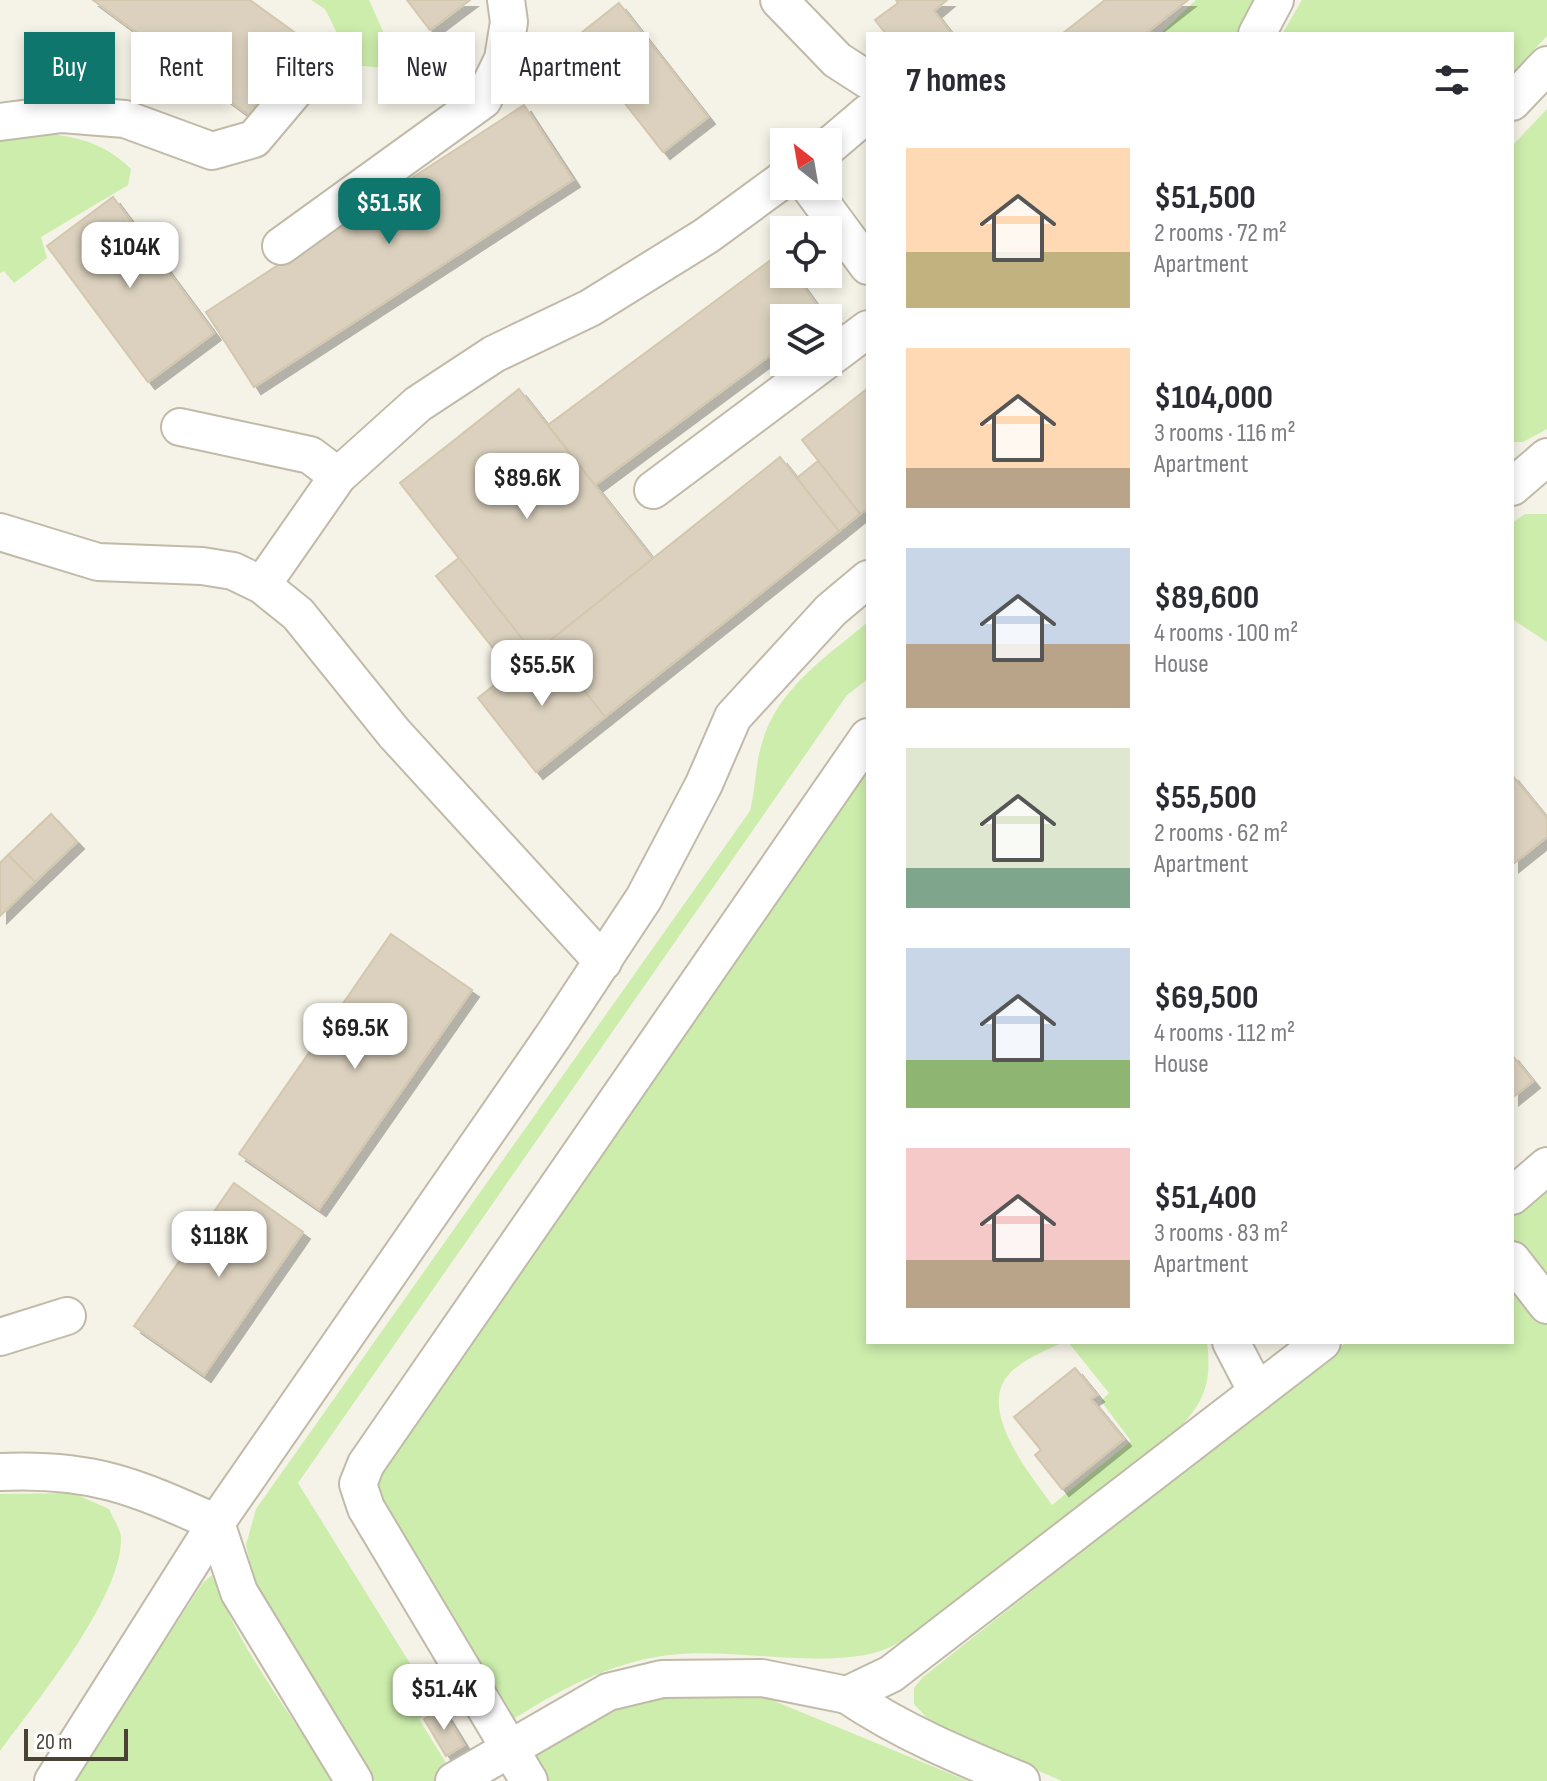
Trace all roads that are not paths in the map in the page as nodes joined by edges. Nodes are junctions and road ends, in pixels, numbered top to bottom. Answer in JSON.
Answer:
{"nodes":[{"id":1,"x":506,"y":0,"type":"edge"},
{"id":2,"x":779,"y":0,"type":"edge"},
{"id":3,"x":1275,"y":0,"type":"edge"},
{"id":4,"x":1258,"y":32,"type":"edge"},
{"id":5,"x":1547,"y":65,"type":"edge"},
{"id":6,"x":866,"y":79,"type":"edge"},
{"id":7,"x":1514,"y":100,"type":"edge"},
{"id":8,"x":284,"y":104,"type":"edge"},
{"id":9,"x":866,"y":115,"type":"edge"},
{"id":10,"x":0,"y":122,"type":"edge"},
{"id":11,"x":842,"y":135,"type":"edge"},
{"id":12,"x":770,"y":189,"type":"edge"},
{"id":13,"x":819,"y":200,"type":"edge"},
{"id":14,"x":281,"y":246,"type":"dead end"},
{"id":15,"x":866,"y":263,"type":"edge"},
{"id":16,"x":866,"y":330,"type":"edge"},
{"id":17,"x":842,"y":348,"type":"edge"},
{"id":18,"x":805,"y":376,"type":"edge"},
{"id":19,"x":180,"y":427,"type":"dead end"},
{"id":20,"x":338,"y":476,"type":"junction"},
{"id":21,"x":653,"y":490,"type":"dead end"},
{"id":22,"x":0,"y":532,"type":"edge"},
{"id":23,"x":866,"y":581,"type":"edge"},
{"id":24,"x":262,"y":585,"type":"junction"},
{"id":25,"x":866,"y":740,"type":"edge"},
{"id":26,"x":603,"y":962,"type":"junction"},
{"id":27,"x":1547,"y":1166,"type":"edge"},
{"id":28,"x":1514,"y":1194,"type":"edge"},
{"id":29,"x":1514,"y":1263,"type":"edge"},
{"id":30,"x":1547,"y":1305,"type":"edge"},
{"id":31,"x":67,"y":1316,"type":"dead end"},
{"id":32,"x":0,"y":1337,"type":"edge"},
{"id":33,"x":1232,"y":1344,"type":"edge"},
{"id":34,"x":1319,"y":1344,"type":"edge"},
{"id":35,"x":1257,"y":1392,"type":"junction"},
{"id":36,"x":0,"y":1472,"type":"edge"},
{"id":37,"x":216,"y":1523,"type":"junction"},
{"id":38,"x":847,"y":1695,"type":"junction"},
{"id":39,"x":466,"y":1774,"type":"edge"},
{"id":40,"x":53,"y":1781,"type":"edge"},
{"id":41,"x":354,"y":1781,"type":"edge"},
{"id":42,"x":529,"y":1781,"type":"edge"},
{"id":43,"x":1021,"y":1781,"type":"edge"}],
"edges":[{"from":1,"to":14,"type":"street"},
{"from":2,"to":6,"type":"street"},
{"from":3,"to":4,"type":"street"},
{"from":5,"to":7,"type":"street"},
{"from":8,"to":10,"type":"street"},
{"from":9,"to":11,"type":"street"},
{"from":12,"to":20,"type":"street"},
{"from":13,"to":15,"type":"street"},
{"from":16,"to":17,"type":"street"},
{"from":18,"to":21,"type":"street"},
{"from":19,"to":20,"type":"street"},
{"from":20,"to":24,"type":"street"},
{"from":22,"to":24,"type":"street"},
{"from":23,"to":26,"type":"street"},
{"from":24,"to":26,"type":"street"},
{"from":25,"to":42,"type":"street"},
{"from":26,"to":37,"type":"street"},
{"from":27,"to":28,"type":"street"},
{"from":29,"to":30,"type":"street"},
{"from":31,"to":32,"type":"street"},
{"from":33,"to":35,"type":"street"},
{"from":34,"to":35,"type":"street"},
{"from":35,"to":38,"type":"street"},
{"from":36,"to":37,"type":"street"},
{"from":37,"to":40,"type":"street"},
{"from":37,"to":41,"type":"street"},
{"from":38,"to":39,"type":"street"},
{"from":38,"to":43,"type":"street"}]}
